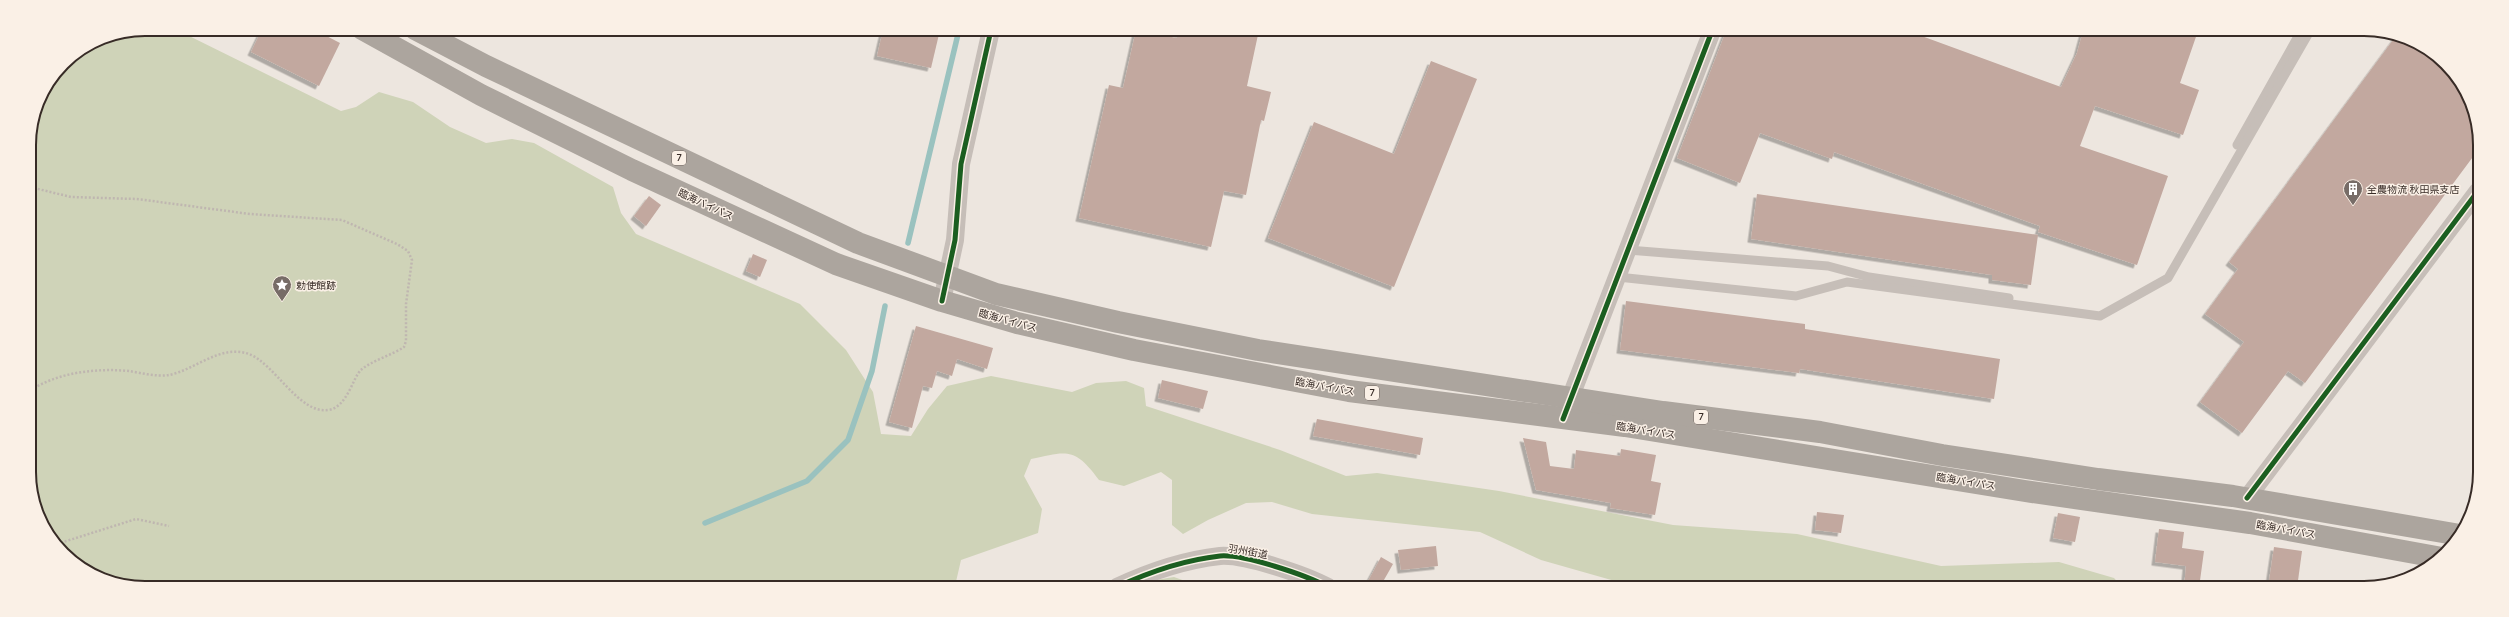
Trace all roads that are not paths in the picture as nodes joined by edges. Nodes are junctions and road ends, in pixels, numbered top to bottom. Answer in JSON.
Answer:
{"nodes":[{"id":1,"x":375,"y":36,"type":"edge"},
{"id":2,"x":429,"y":36,"type":"edge"},
{"id":3,"x":990,"y":36,"type":"edge"},
{"id":4,"x":1710,"y":36,"type":"edge"},
{"id":5,"x":2298,"y":36,"type":"edge"},
{"id":6,"x":2307,"y":36,"type":"edge"},
{"id":7,"x":2473,"y":198,"type":"edge"},
{"id":8,"x":1628,"y":250,"type":"junction"},
{"id":9,"x":947,"y":277,"type":"junction"},
{"id":10,"x":1618,"y":277,"type":"junction"},
{"id":11,"x":942,"y":301,"type":"junction"},
{"id":12,"x":1571,"y":398,"type":"junction"},
{"id":13,"x":1562,"y":419,"type":"junction"},
{"id":14,"x":2247,"y":498,"type":"junction"},
{"id":15,"x":2453,"y":534,"type":"edge"},
{"id":16,"x":2433,"y":556,"type":"edge"},
{"id":17,"x":1131,"y":581,"type":"edge"},
{"id":18,"x":1313,"y":581,"type":"edge"}],
"edges":[{"from":1,"to":11,"type":"highway","name":"臨海バイパス","number":"7"},
{"from":2,"to":9,"type":"highway","name":"臨海バイパス","number":"7"},
{"from":3,"to":9,"type":"street"},
{"from":4,"to":8,"type":"street"},
{"from":5,"to":8,"type":"lane"},
{"from":6,"to":10,"type":"lane"},
{"from":7,"to":14,"type":"street"},
{"from":8,"to":10,"type":"street"},
{"from":9,"to":11,"type":"street"},
{"from":9,"to":12,"type":"highway","name":"臨海バイパス","number":"7"},
{"from":10,"to":12,"type":"street"},
{"from":11,"to":13,"type":"highway","name":"臨海バイパス","number":"7"},
{"from":12,"to":13,"type":"street"},
{"from":12,"to":14,"type":"highway","name":"臨海バイパス","number":"7"},
{"from":13,"to":16,"type":"highway","name":"臨海バイパス","number":"7"},
{"from":14,"to":15,"type":"highway","name":"臨海バイパス","number":"7"},
{"from":17,"to":18,"type":"street","name":"羽州街道"}]}
